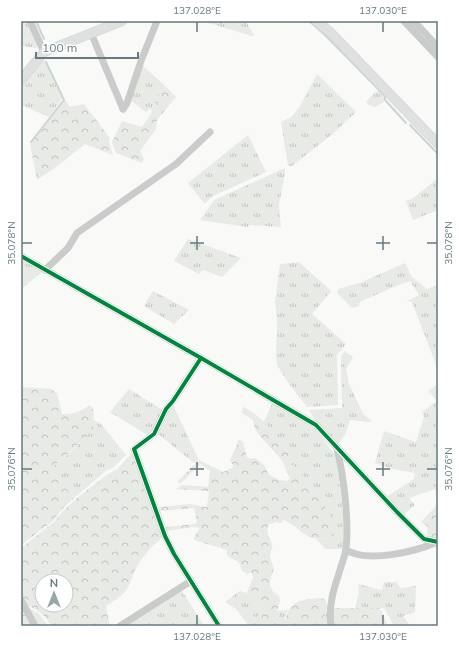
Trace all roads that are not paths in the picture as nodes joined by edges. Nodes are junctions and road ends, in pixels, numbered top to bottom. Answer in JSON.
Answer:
{"nodes":[{"id":1,"x":30,"y":21,"type":"edge"},
{"id":2,"x":122,"y":21,"type":"edge"},
{"id":3,"x":157,"y":21,"type":"edge"},
{"id":4,"x":316,"y":21,"type":"edge"},
{"id":5,"x":404,"y":21,"type":"edge"},
{"id":6,"x":414,"y":21,"type":"edge"},
{"id":7,"x":91,"y":33,"type":"junction"},
{"id":8,"x":438,"y":47,"type":"edge"},
{"id":9,"x":44,"y":52,"type":"junction"},
{"id":10,"x":438,"y":57,"type":"edge"},
{"id":11,"x":21,"y":80,"type":"edge"},
{"id":12,"x":210,"y":132,"type":"dead end"},
{"id":13,"x":438,"y":144,"type":"edge"},
{"id":14,"x":21,"y":256,"type":"edge"},
{"id":15,"x":45,"y":270,"type":"junction"},
{"id":16,"x":201,"y":358,"type":"junction"},
{"id":17,"x":337,"y":449,"type":"junction"},
{"id":18,"x":437,"y":542,"type":"edge"},
{"id":19,"x":346,"y":550,"type":"junction"},
{"id":20,"x":191,"y":581,"type":"junction"},
{"id":21,"x":21,"y":600,"type":"edge"},
{"id":22,"x":35,"y":626,"type":"edge"},
{"id":23,"x":120,"y":626,"type":"edge"},
{"id":24,"x":219,"y":626,"type":"edge"},
{"id":25,"x":331,"y":626,"type":"edge"}],
"edges":[{"from":1,"to":9,"type":"street"},
{"from":2,"to":7,"type":"street"},
{"from":3,"to":7,"type":"street"},
{"from":4,"to":13,"type":"street"},
{"from":5,"to":10,"type":"street"},
{"from":6,"to":8,"type":"street"},
{"from":7,"to":9,"type":"street"},
{"from":9,"to":11,"type":"street"},
{"from":12,"to":15,"type":"street"},
{"from":14,"to":15,"type":"street"},
{"from":15,"to":16,"type":"street"},
{"from":16,"to":17,"type":"street"},
{"from":16,"to":20,"type":"street"},
{"from":17,"to":18,"type":"street"},
{"from":17,"to":19,"type":"street"},
{"from":18,"to":19,"type":"street"},
{"from":19,"to":25,"type":"street"},
{"from":20,"to":23,"type":"street"},
{"from":20,"to":24,"type":"street"},
{"from":21,"to":22,"type":"street"}]}
